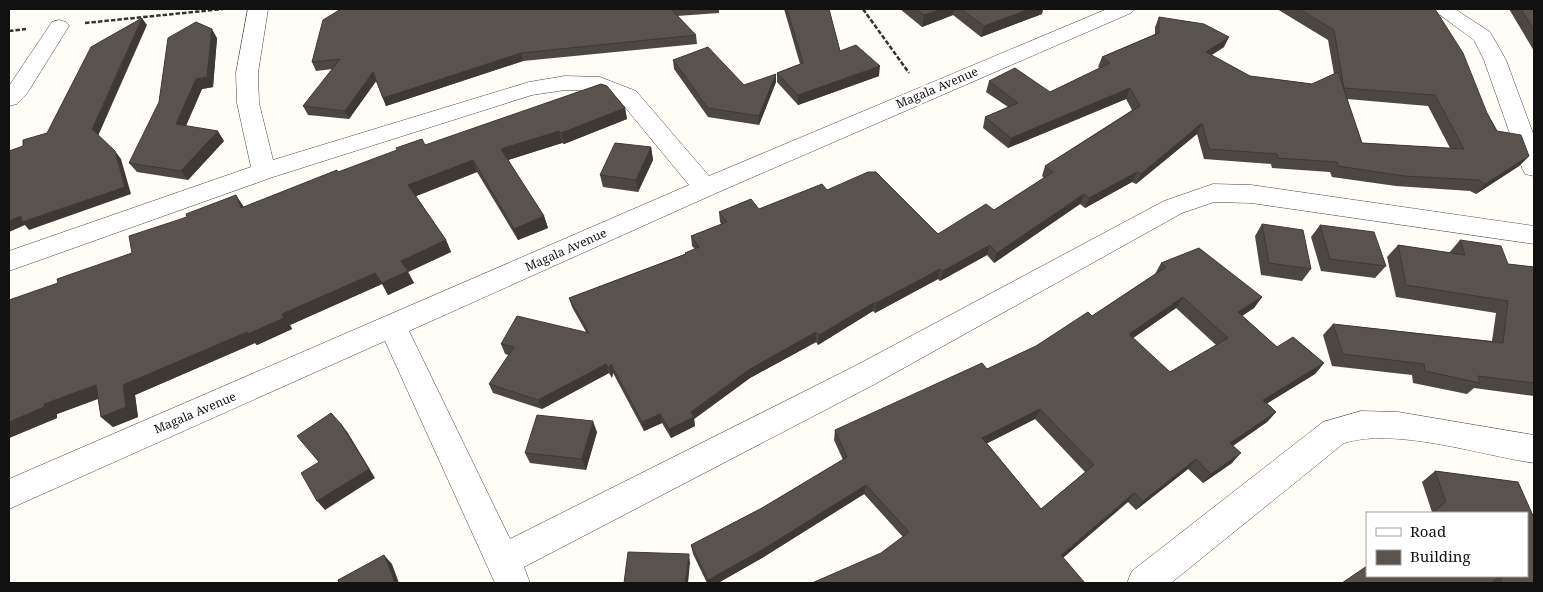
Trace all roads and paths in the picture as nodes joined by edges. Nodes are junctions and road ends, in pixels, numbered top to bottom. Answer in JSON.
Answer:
{"nodes":[{"id":1,"x":223,"y":9,"type":"edge"},
{"id":2,"x":258,"y":9,"type":"edge"},
{"id":3,"x":863,"y":9,"type":"edge"},
{"id":4,"x":1124,"y":9,"type":"edge"},
{"id":5,"x":1442,"y":9,"type":"edge"},
{"id":6,"x":59,"y":26,"type":"junction"},
{"id":7,"x":9,"y":30,"type":"edge"},
{"id":8,"x":924,"y":94,"type":"junction"},
{"id":9,"x":9,"y":99,"type":"edge"},
{"id":10,"x":1534,"y":168,"type":"edge"},
{"id":11,"x":264,"y":171,"type":"junction"},
{"id":12,"x":705,"y":188,"type":"junction"},
{"id":13,"x":1534,"y":235,"type":"edge"},
{"id":14,"x":9,"y":260,"type":"edge"},
{"id":15,"x":393,"y":327,"type":"junction"},
{"id":16,"x":1534,"y":448,"type":"edge"},
{"id":17,"x":9,"y":494,"type":"edge"},
{"id":18,"x":508,"y":572,"type":"edge"},
{"id":19,"x":1144,"y":583,"type":"edge"}],
"edges":[{"from":1,"to":6,"type":"path"},
{"from":2,"to":11,"type":"street"},
{"from":3,"to":8,"type":"path"},
{"from":4,"to":8,"type":"street","name":"Magala Avenue"},
{"from":5,"to":10,"type":"street"},
{"from":6,"to":7,"type":"path"},
{"from":6,"to":9,"type":"street"},
{"from":8,"to":12,"type":"street","name":"Magala Avenue"},
{"from":11,"to":12,"type":"street"},
{"from":11,"to":14,"type":"street"},
{"from":12,"to":15,"type":"street","name":"Magala Avenue"},
{"from":13,"to":18,"type":"street"},
{"from":15,"to":17,"type":"street","name":"Magala Avenue"},
{"from":15,"to":18,"type":"street"},
{"from":16,"to":19,"type":"street"}]}
